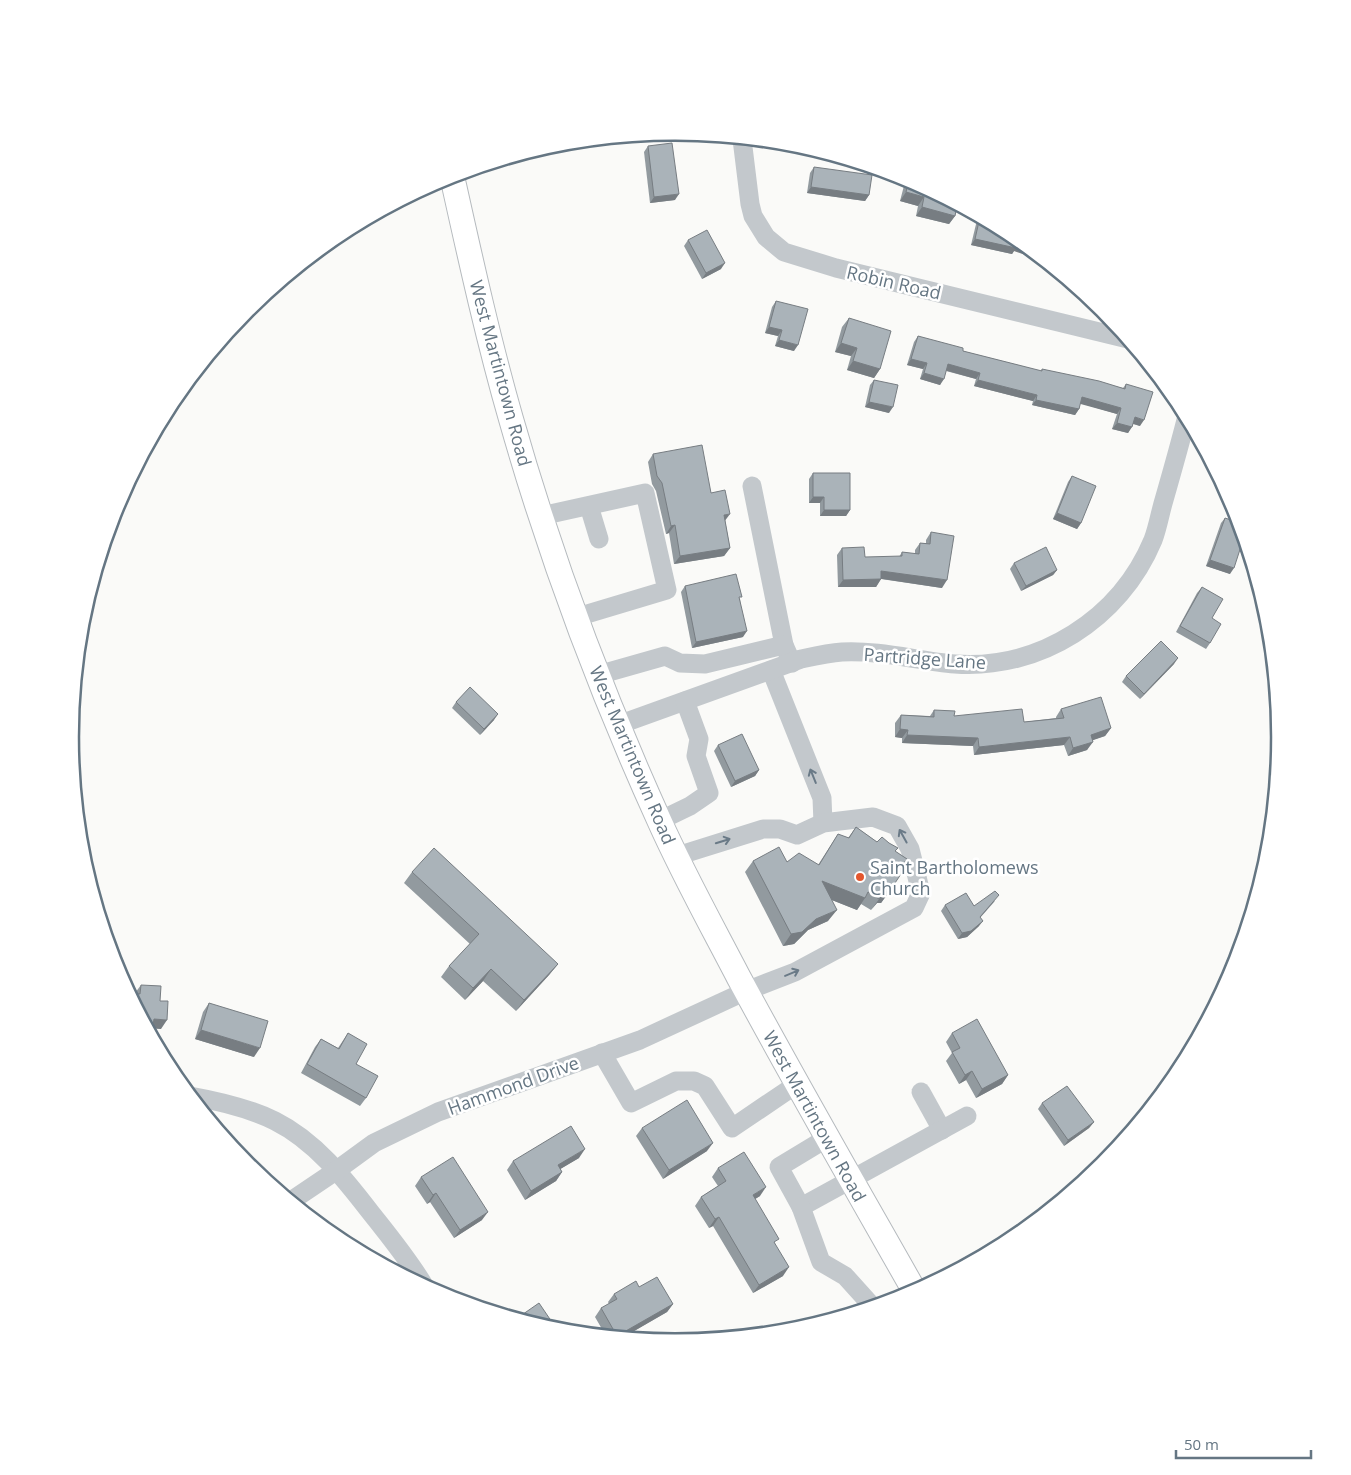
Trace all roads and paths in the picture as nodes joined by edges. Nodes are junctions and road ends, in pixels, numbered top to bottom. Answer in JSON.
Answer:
{"nodes":[{"id":1,"x":743,"y":145,"type":"edge"},
{"id":2,"x":454,"y":183,"type":"edge"},
{"id":3,"x":1116,"y":336,"type":"edge"},
{"id":4,"x":1184,"y":426,"type":"edge"},
{"id":5,"x":752,"y":486,"type":"dead end"},
{"id":6,"x":589,"y":506,"type":"junction"},
{"id":7,"x":541,"y":516,"type":"junction"},
{"id":8,"x":599,"y":538,"type":"dead end"},
{"id":9,"x":577,"y":617,"type":"junction"},
{"id":10,"x":784,"y":645,"type":"junction"},
{"id":11,"x":792,"y":663,"type":"junction"},
{"id":12,"x":771,"y":670,"type":"junction"},
{"id":13,"x":598,"y":675,"type":"junction"},
{"id":14,"x":685,"y":701,"type":"junction"},
{"id":15,"x":618,"y":725,"type":"junction"},
{"id":16,"x":659,"y":821,"type":"junction"},
{"id":17,"x":823,"y":823,"type":"junction"},
{"id":18,"x":677,"y":856,"type":"junction"},
{"id":19,"x":746,"y":991,"type":"junction"},
{"id":20,"x":602,"y":1053,"type":"junction"},
{"id":21,"x":797,"y":1084,"type":"junction"},
{"id":22,"x":921,"y":1092,"type":"dead end"},
{"id":23,"x":200,"y":1099,"type":"edge"},
{"id":24,"x":967,"y":1116,"type":"dead end"},
{"id":25,"x":942,"y":1130,"type":"junction"},
{"id":26,"x":828,"y":1138,"type":"junction"},
{"id":27,"x":337,"y":1170,"type":"junction"},
{"id":28,"x":851,"y":1180,"type":"junction"},
{"id":29,"x":296,"y":1198,"type":"edge"},
{"id":30,"x":801,"y":1207,"type":"junction"},
{"id":31,"x":418,"y":1276,"type":"edge"},
{"id":32,"x":912,"y":1285,"type":"edge"},
{"id":33,"x":869,"y":1302,"type":"edge"}],
"edges":[{"from":1,"to":3,"type":"street","name":"Robin Road"},
{"from":2,"to":7,"type":"main road","name":"West Martintown Road"},
{"from":4,"to":11,"type":"street","name":"Partridge Lane"},
{"from":5,"to":10,"type":"street"},
{"from":6,"to":7,"type":"street"},
{"from":6,"to":8,"type":"street"},
{"from":6,"to":9,"type":"street"},
{"from":7,"to":9,"type":"main road","name":"West Martintown Road"},
{"from":9,"to":13,"type":"main road","name":"West Martintown Road"},
{"from":10,"to":11,"type":"street"},
{"from":10,"to":13,"type":"street"},
{"from":11,"to":12,"type":"street","name":"Partridge Lane"},
{"from":12,"to":14,"type":"street","name":"Partridge Lane"},
{"from":17,"to":12,"type":"street","one_way":true},
{"from":13,"to":15,"type":"main road","name":"West Martintown Road"},
{"from":14,"to":15,"type":"street","name":"Partridge Lane"},
{"from":14,"to":16,"type":"street"},
{"from":15,"to":16,"type":"main road","name":"West Martintown Road"},
{"from":16,"to":18,"type":"main road","name":"West Martintown Road"},
{"from":18,"to":17,"type":"street","name":"Hammond Drive","one_way":true},
{"from":19,"to":17,"type":"street","name":"Hammond Drive","one_way":true},
{"from":18,"to":19,"type":"main road","name":"West Martintown Road"},
{"from":19,"to":20,"type":"street","name":"Hammond Drive"},
{"from":19,"to":21,"type":"main road","name":"West Martintown Road"},
{"from":20,"to":21,"type":"street"},
{"from":20,"to":27,"type":"street","name":"Hammond Drive"},
{"from":21,"to":26,"type":"main road","name":"West Martintown Road"},
{"from":22,"to":25,"type":"street"},
{"from":23,"to":27,"type":"street"},
{"from":24,"to":25,"type":"street"},
{"from":25,"to":28,"type":"street"},
{"from":26,"to":28,"type":"main road","name":"West Martintown Road"},
{"from":26,"to":30,"type":"street"},
{"from":27,"to":29,"type":"street","name":"Hammond Drive"},
{"from":27,"to":31,"type":"street"},
{"from":28,"to":30,"type":"street"},
{"from":28,"to":32,"type":"main road","name":"West Martintown Road"},
{"from":30,"to":33,"type":"street"}]}
